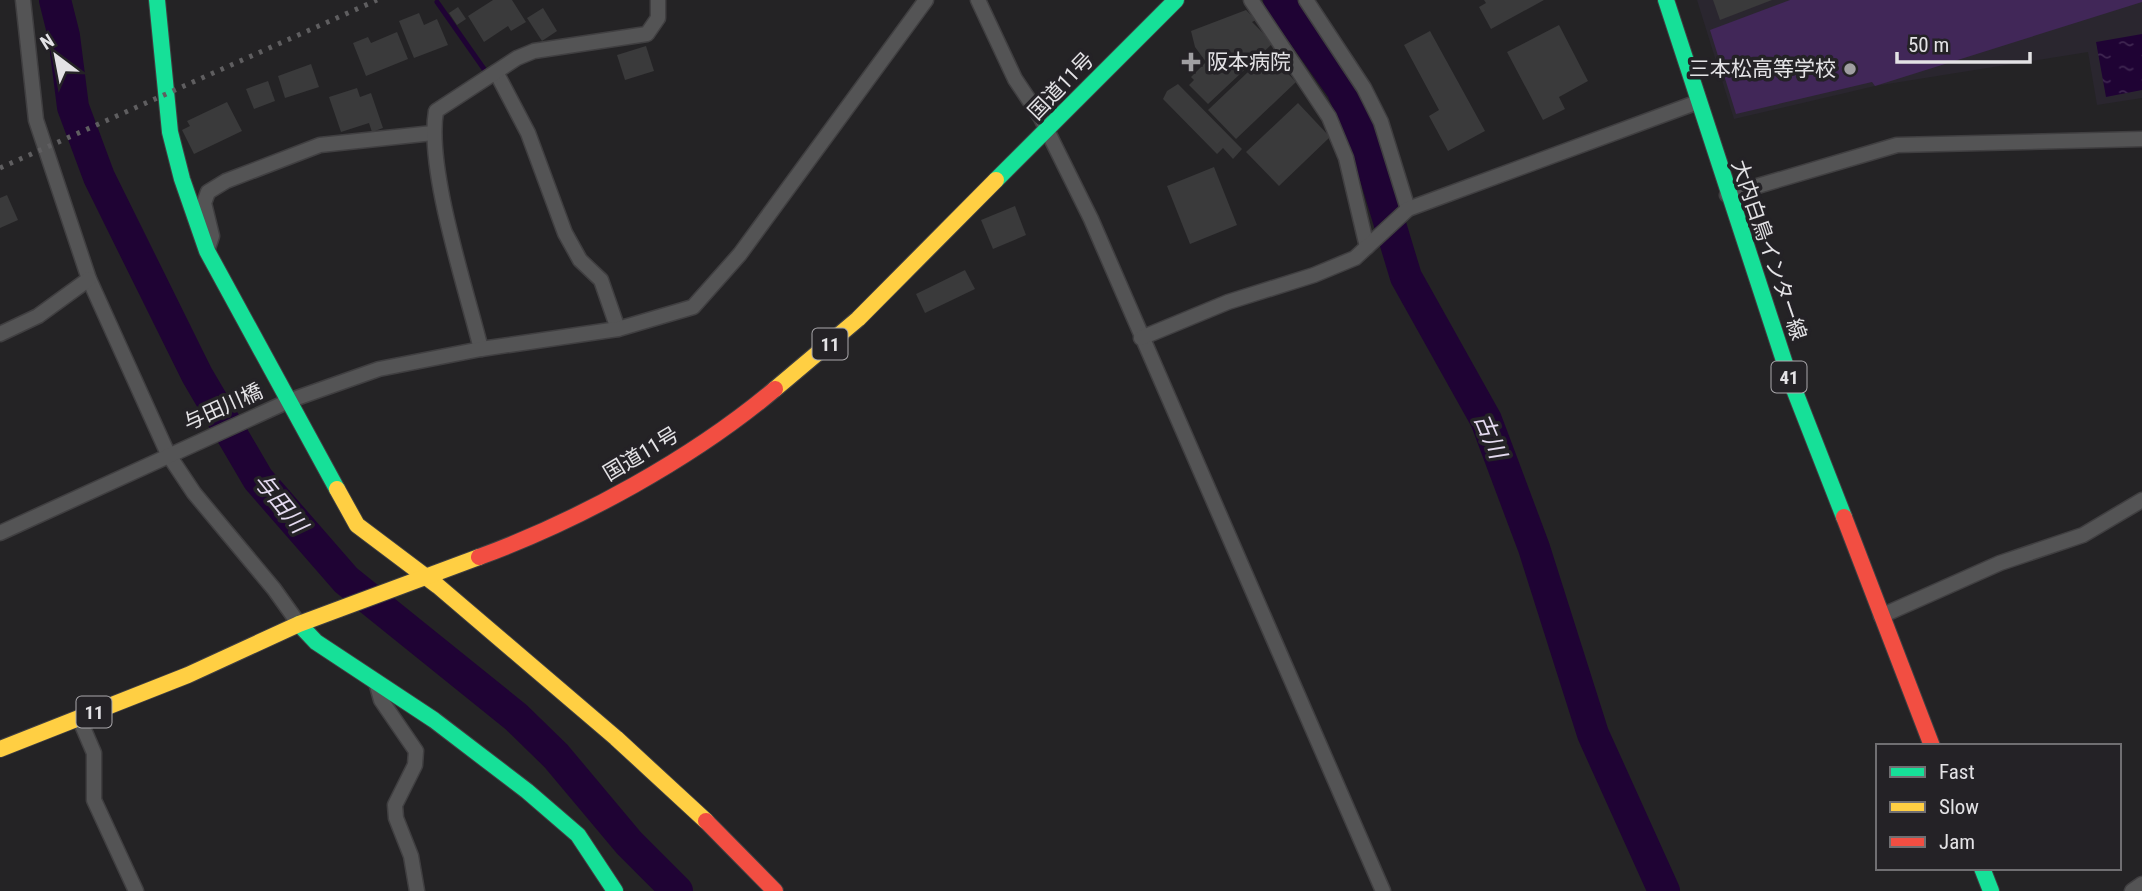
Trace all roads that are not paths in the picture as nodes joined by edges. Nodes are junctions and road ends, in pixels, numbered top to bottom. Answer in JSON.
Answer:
{"nodes":[{"id":1,"x":23,"y":0,"type":"edge"},
{"id":2,"x":157,"y":0,"type":"edge"},
{"id":3,"x":658,"y":0,"type":"edge"},
{"id":4,"x":926,"y":0,"type":"edge"},
{"id":5,"x":978,"y":0,"type":"edge"},
{"id":6,"x":1176,"y":0,"type":"edge"},
{"id":7,"x":1251,"y":0,"type":"edge"},
{"id":8,"x":1306,"y":0,"type":"edge"},
{"id":9,"x":1666,"y":0,"type":"edge"},
{"id":10,"x":496,"y":72,"type":"junction"},
{"id":11,"x":1698,"y":102,"type":"junction"},
{"id":12,"x":1047,"y":130,"type":"junction"},
{"id":13,"x":433,"y":132,"type":"junction"},
{"id":14,"x":2142,"y":139,"type":"edge"},
{"id":15,"x":1727,"y":195,"type":"junction"},
{"id":16,"x":1405,"y":211,"type":"junction"},
{"id":17,"x":1371,"y":244,"type":"junction"},
{"id":18,"x":207,"y":251,"type":"junction"},
{"id":19,"x":89,"y":279,"type":"junction"},
{"id":20,"x":618,"y":328,"type":"junction"},
{"id":21,"x":0,"y":334,"type":"edge"},
{"id":22,"x":1141,"y":338,"type":"junction"},
{"id":23,"x":481,"y":349,"type":"junction"},
{"id":24,"x":286,"y":402,"type":"junction"},
{"id":25,"x":168,"y":454,"type":"junction"},
{"id":26,"x":2142,"y":500,"type":"edge"},
{"id":27,"x":0,"y":533,"type":"edge"},
{"id":28,"x":416,"y":579,"type":"junction"},
{"id":29,"x":1881,"y":616,"type":"junction"},
{"id":30,"x":299,"y":624,"type":"junction"},
{"id":31,"x":376,"y":682,"type":"junction"},
{"id":32,"x":79,"y":718,"type":"junction"},
{"id":33,"x":1932,"y":744,"type":"edge"},
{"id":34,"x":0,"y":749,"type":"edge"},
{"id":35,"x":1983,"y":870,"type":"edge"},
{"id":36,"x":2142,"y":884,"type":"edge"},
{"id":37,"x":136,"y":891,"type":"edge"},
{"id":38,"x":417,"y":891,"type":"edge"},
{"id":39,"x":615,"y":891,"type":"edge"},
{"id":40,"x":775,"y":891,"type":"edge"},
{"id":41,"x":1383,"y":891,"type":"edge"},
{"id":42,"x":1991,"y":891,"type":"edge"},
{"id":43,"x":2132,"y":891,"type":"edge"}],
"edges":[{"from":1,"to":19,"type":"street"},
{"from":2,"to":18,"type":"main road"},
{"from":3,"to":10,"type":"street"},
{"from":4,"to":20,"type":"street","name":"与田川橋"},
{"from":5,"to":12,"type":"street"},
{"from":6,"to":12,"type":"main road","name":"国道11号","number":"11"},
{"from":7,"to":17,"type":"street"},
{"from":8,"to":16,"type":"street"},
{"from":9,"to":11,"type":"main road","name":"大内白鳥インター線","number":"41"},
{"from":10,"to":13,"type":"street"},
{"from":10,"to":20,"type":"street"},
{"from":11,"to":15,"type":"main road","name":"大内白鳥インター線","number":"41"},
{"from":11,"to":16,"type":"street"},
{"from":12,"to":22,"type":"street"},
{"from":12,"to":28,"type":"main road","name":"国道11号","number":"11"},
{"from":13,"to":18,"type":"street"},
{"from":13,"to":23,"type":"street"},
{"from":14,"to":15,"type":"street"},
{"from":15,"to":29,"type":"main road","name":"大内白鳥インター線","number":"41"},
{"from":16,"to":17,"type":"street"},
{"from":17,"to":22,"type":"street"},
{"from":18,"to":24,"type":"main road"},
{"from":19,"to":21,"type":"street"},
{"from":19,"to":25,"type":"street"},
{"from":20,"to":23,"type":"street","name":"与田川橋"},
{"from":22,"to":41,"type":"street"},
{"from":23,"to":24,"type":"street","name":"与田川橋"},
{"from":24,"to":25,"type":"street","name":"与田川橋"},
{"from":24,"to":28,"type":"main road"},
{"from":25,"to":27,"type":"street","name":"与田川橋"},
{"from":25,"to":30,"type":"street"},
{"from":26,"to":29,"type":"street"},
{"from":28,"to":30,"type":"main road","name":"国道11号","number":"11"},
{"from":28,"to":40,"type":"main road"},
{"from":29,"to":33,"type":"main road","name":"大内白鳥インター線","number":"41"},
{"from":30,"to":31,"type":"main road"},
{"from":30,"to":32,"type":"main road","name":"国道11号","number":"11"},
{"from":31,"to":38,"type":"street"},
{"from":31,"to":39,"type":"main road"},
{"from":32,"to":34,"type":"main road","name":"国道11号","number":"11"},
{"from":32,"to":37,"type":"street"},
{"from":35,"to":42,"type":"main road"},
{"from":36,"to":43,"type":"street"}]}
